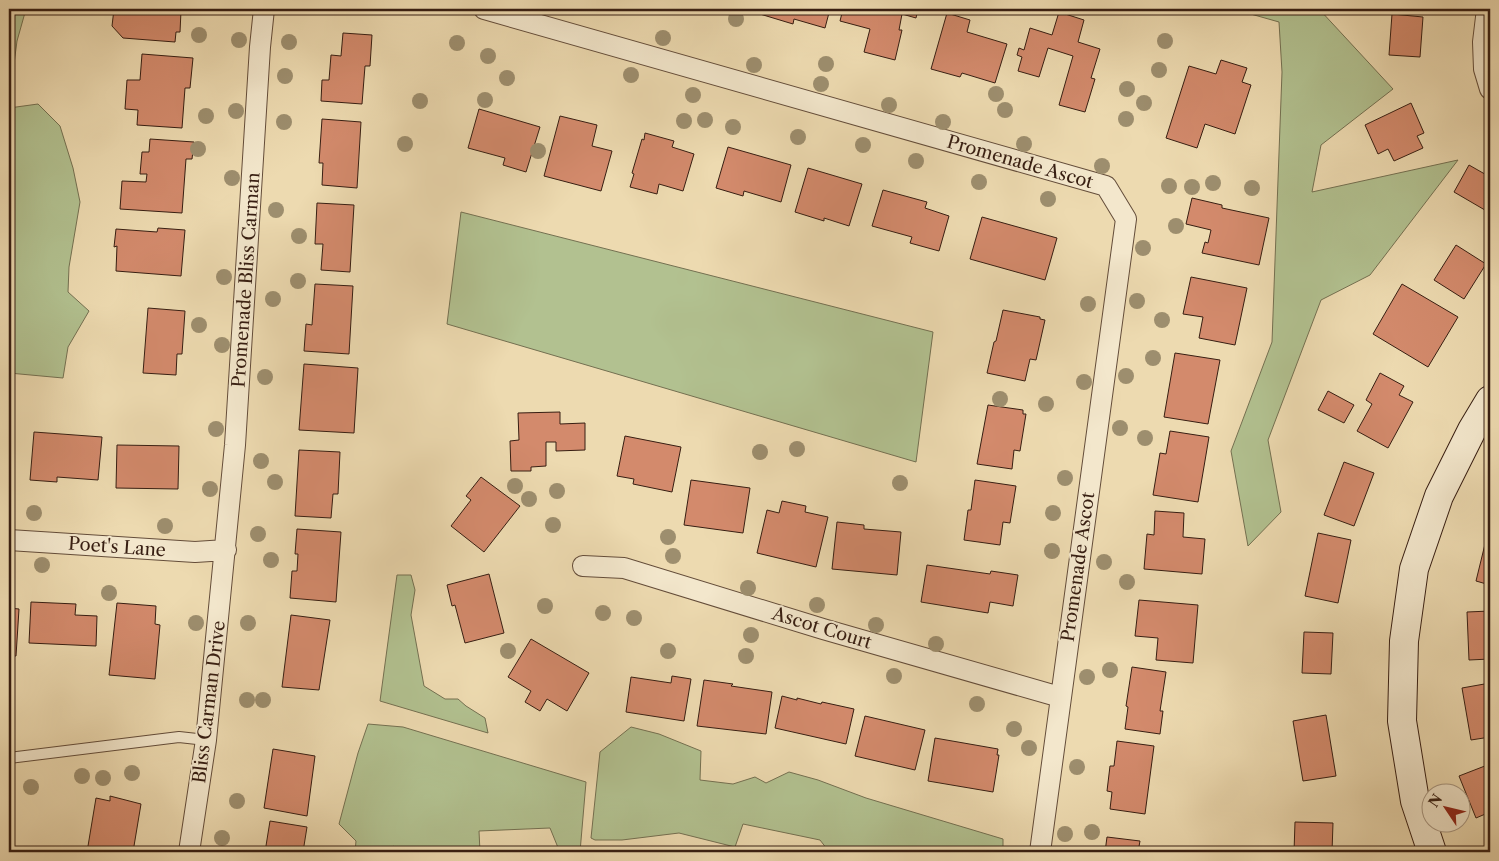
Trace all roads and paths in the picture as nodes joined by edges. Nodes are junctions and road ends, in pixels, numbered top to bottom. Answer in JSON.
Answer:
{"nodes":[{"id":1,"x":264,"y":9,"type":"edge"},
{"id":2,"x":484,"y":9,"type":"edge"},
{"id":3,"x":1487,"y":9,"type":"edge"},
{"id":4,"x":1490,"y":89,"type":"edge"},
{"id":5,"x":1490,"y":400,"type":"edge"},
{"id":6,"x":9,"y":540,"type":"edge"},
{"id":7,"x":226,"y":550,"type":"junction"},
{"id":8,"x":582,"y":566,"type":"dead end"},
{"id":9,"x":1060,"y":697,"type":"junction"},
{"id":10,"x":206,"y":740,"type":"junction"},
{"id":11,"x":9,"y":758,"type":"edge"},
{"id":12,"x":189,"y":852,"type":"edge"},
{"id":13,"x":1040,"y":852,"type":"edge"},
{"id":14,"x":1432,"y":852,"type":"edge"}],
"edges":[{"from":1,"to":7,"type":"street","name":"Promenade Bliss Carman"},
{"from":2,"to":9,"type":"street","name":"Promenade Ascot"},
{"from":3,"to":4,"type":"street"},
{"from":5,"to":14,"type":"street"},
{"from":6,"to":7,"type":"street","name":"Poet's Lane"},
{"from":7,"to":10,"type":"street","name":"Bliss Carman Drive"},
{"from":8,"to":9,"type":"street","name":"Ascot Court"},
{"from":9,"to":13,"type":"street","name":"Promenade Ascot"},
{"from":10,"to":11,"type":"lane"},
{"from":10,"to":12,"type":"street","name":"Bliss Carman Drive"}]}
